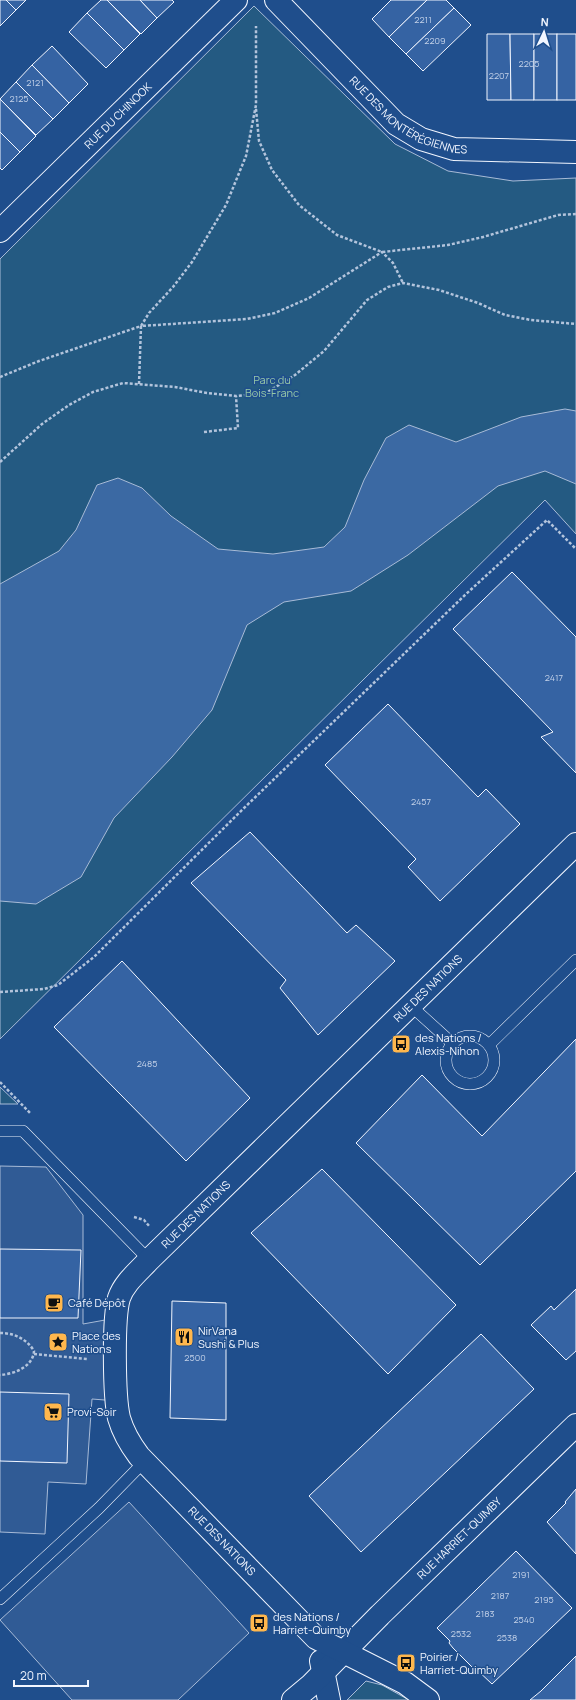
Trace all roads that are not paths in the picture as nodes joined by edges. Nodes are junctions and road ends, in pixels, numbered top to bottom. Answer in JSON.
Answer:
{"nodes":[{"id":1,"x":236,"y":0,"type":"edge"},
{"id":2,"x":276,"y":0,"type":"edge"},
{"id":3,"x":576,"y":152,"type":"edge"},
{"id":4,"x":0,"y":231,"type":"edge"},
{"id":5,"x":576,"y":844,"type":"edge"},
{"id":6,"x":576,"y":960,"type":"edge"},
{"id":7,"x":410,"y":1005,"type":"junction"},
{"id":8,"x":452,"y":1043,"type":"junction"},
{"id":9,"x":489,"y":1044,"type":"junction"},
{"id":10,"x":0,"y":1130,"type":"edge"},
{"id":11,"x":149,"y":1260,"type":"junction"},
{"id":12,"x":576,"y":1425,"type":"edge"},
{"id":13,"x":144,"y":1462,"type":"junction"},
{"id":14,"x":0,"y":1599,"type":"edge"},
{"id":15,"x":316,"y":1638,"type":"junction"},
{"id":16,"x":343,"y":1653,"type":"junction"},
{"id":17,"x":323,"y":1672,"type":"junction"},
{"id":18,"x":293,"y":1700,"type":"edge"},
{"id":19,"x":330,"y":1700,"type":"edge"},
{"id":20,"x":428,"y":1700,"type":"edge"}],
"edges":[{"from":1,"to":4,"type":"street","name":"RUE DU CHINOOK"},
{"from":2,"to":3,"type":"street","name":"RUE DES MONTÉRÉGIENNES"},
{"from":5,"to":7,"type":"street","name":"RUE DES NATIONS"},
{"from":6,"to":9,"type":"lane"},
{"from":7,"to":8,"type":"lane"},
{"from":7,"to":11,"type":"street","name":"RUE DES NATIONS"},
{"from":8,"to":9,"type":"lane"},
{"from":8,"to":9,"type":"lane"},
{"from":10,"to":11,"type":"lane"},
{"from":11,"to":13,"type":"street","name":"RUE DES NATIONS"},
{"from":12,"to":16,"type":"street","name":"RUE HARRIET-QUIMBY"},
{"from":13,"to":14,"type":"lane"},
{"from":13,"to":15,"type":"street","name":"RUE DES NATIONS"},
{"from":15,"to":16,"type":"street","name":"RUE DES NATIONS"},
{"from":15,"to":17,"type":"street"},
{"from":16,"to":17,"type":"street","name":"RUE HARRIET-QUIMBY"},
{"from":16,"to":20,"type":"street","name":"RUE DES NATIONS"},
{"from":17,"to":18,"type":"street","name":"RUE HARRIET-QUIMBY"},
{"from":17,"to":19,"type":"street"}]}
